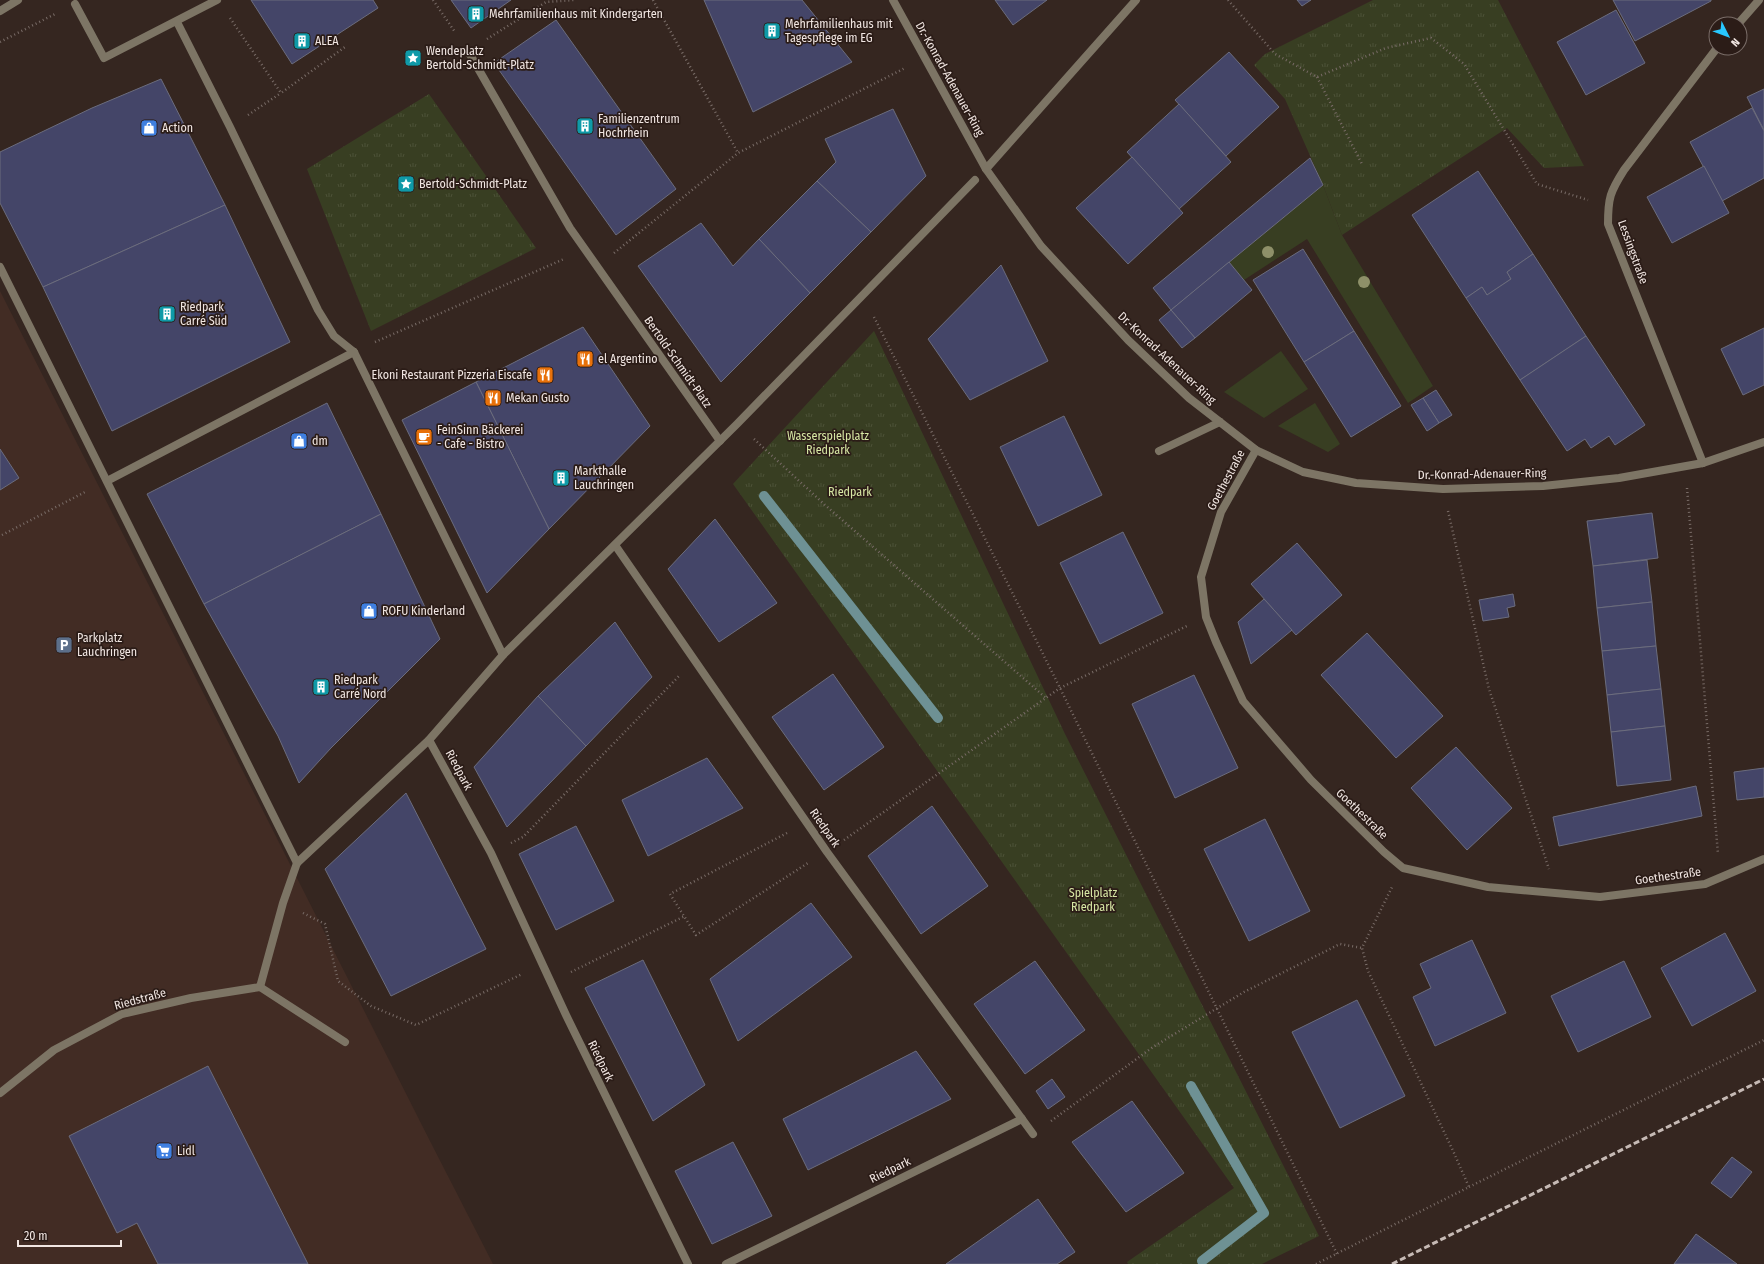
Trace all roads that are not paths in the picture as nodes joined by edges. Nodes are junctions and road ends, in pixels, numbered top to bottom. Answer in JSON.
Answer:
{"nodes":[{"id":1,"x":18,"y":0,"type":"edge"},
{"id":2,"x":217,"y":0,"type":"edge"},
{"id":3,"x":893,"y":0,"type":"edge"},
{"id":4,"x":1136,"y":0,"type":"edge"},
{"id":5,"x":1759,"y":0,"type":"edge"},
{"id":6,"x":75,"y":4,"type":"road end"},
{"id":7,"x":0,"y":11,"type":"edge"},
{"id":8,"x":1745,"y":16,"type":"edge"},
{"id":9,"x":177,"y":22,"type":"junction"},
{"id":10,"x":468,"y":51,"type":"road end"},
{"id":11,"x":1711,"y":56,"type":"edge"},
{"id":12,"x":986,"y":169,"type":"junction"},
{"id":13,"x":975,"y":180,"type":"dead end"},
{"id":14,"x":0,"y":267,"type":"edge"},
{"id":15,"x":354,"y":352,"type":"junction"},
{"id":16,"x":1220,"y":422,"type":"junction"},
{"id":17,"x":720,"y":441,"type":"junction"},
{"id":18,"x":1764,"y":442,"type":"edge"},
{"id":19,"x":1256,"y":450,"type":"junction"},
{"id":20,"x":1159,"y":451,"type":"dead end"},
{"id":21,"x":1703,"y":463,"type":"junction"},
{"id":22,"x":107,"y":481,"type":"junction"},
{"id":23,"x":615,"y":545,"type":"junction"},
{"id":24,"x":503,"y":656,"type":"junction"},
{"id":25,"x":429,"y":740,"type":"junction"},
{"id":26,"x":1764,"y":859,"type":"edge"},
{"id":27,"x":297,"y":863,"type":"junction"},
{"id":28,"x":260,"y":987,"type":"junction"},
{"id":29,"x":345,"y":1042,"type":"dead end"},
{"id":30,"x":0,"y":1093,"type":"edge"},
{"id":31,"x":1022,"y":1119,"type":"junction"},
{"id":32,"x":1033,"y":1134,"type":"road end"},
{"id":33,"x":688,"y":1264,"type":"edge"},
{"id":34,"x":726,"y":1264,"type":"edge"}],
"edges":[{"from":1,"to":7,"type":"street"},
{"from":2,"to":9,"type":"street"},
{"from":3,"to":12,"type":"street","name":"Dr.-Konrad-Adenauer-Ring"},
{"from":4,"to":12,"type":"street"},
{"from":5,"to":8,"type":"street"},
{"from":6,"to":9,"type":"street"},
{"from":9,"to":15,"type":"street"},
{"from":10,"to":17,"type":"street","name":"Bertold-Schmidt-Platz"},
{"from":11,"to":21,"type":"street","name":"Lessingstraße"},
{"from":12,"to":16,"type":"street","name":"Dr.-Konrad-Adenauer-Ring"},
{"from":13,"to":17,"type":"street"},
{"from":14,"to":22,"type":"street"},
{"from":15,"to":22,"type":"street"},
{"from":15,"to":24,"type":"street"},
{"from":16,"to":19,"type":"street","name":"Dr.-Konrad-Adenauer-Ring"},
{"from":16,"to":20,"type":"street"},
{"from":17,"to":23,"type":"street"},
{"from":18,"to":21,"type":"street","name":"Dr.-Konrad-Adenauer-Ring"},
{"from":19,"to":21,"type":"street","name":"Dr.-Konrad-Adenauer-Ring"},
{"from":19,"to":26,"type":"street","name":"Goethestraße"},
{"from":22,"to":27,"type":"street"},
{"from":23,"to":24,"type":"street"},
{"from":23,"to":31,"type":"street","name":"Riedpark"},
{"from":24,"to":25,"type":"street"},
{"from":25,"to":27,"type":"street"},
{"from":25,"to":33,"type":"street","name":"Riedpark"},
{"from":27,"to":28,"type":"street"},
{"from":28,"to":29,"type":"street"},
{"from":28,"to":30,"type":"street","name":"Riedstraße"},
{"from":31,"to":32,"type":"street","name":"Riedpark"},
{"from":31,"to":34,"type":"street","name":"Riedpark"}]}
